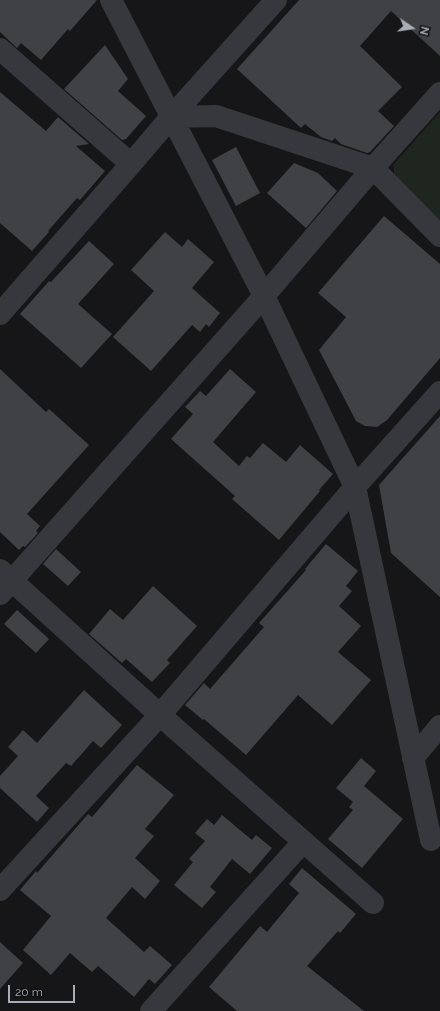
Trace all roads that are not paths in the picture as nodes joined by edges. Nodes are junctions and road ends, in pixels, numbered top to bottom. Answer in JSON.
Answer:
{"nodes":[{"id":1,"x":111,"y":0,"type":"edge"},
{"id":2,"x":276,"y":0,"type":"edge"},
{"id":3,"x":0,"y":49,"type":"edge"},
{"id":4,"x":440,"y":93,"type":"edge"},
{"id":5,"x":171,"y":117,"type":"junction"},
{"id":6,"x":131,"y":164,"type":"junction"},
{"id":7,"x":373,"y":168,"type":"junction"},
{"id":8,"x":440,"y":236,"type":"edge"},
{"id":9,"x":264,"y":296,"type":"junction"},
{"id":10,"x":0,"y":314,"type":"edge"},
{"id":11,"x":440,"y":392,"type":"edge"},
{"id":12,"x":355,"y":487,"type":"junction"},
{"id":13,"x":4,"y":581,"type":"edge"},
{"id":14,"x":160,"y":715,"type":"junction"},
{"id":15,"x":440,"y":726,"type":"edge"},
{"id":16,"x":413,"y":758,"type":"junction"},
{"id":17,"x":431,"y":840,"type":"dead end"},
{"id":18,"x":303,"y":842,"type":"junction"},
{"id":19,"x":0,"y":890,"type":"edge"},
{"id":20,"x":373,"y":903,"type":"dead end"},
{"id":21,"x":151,"y":1011,"type":"edge"}],
"edges":[{"from":1,"to":5,"type":"street"},
{"from":2,"to":5,"type":"street"},
{"from":3,"to":6,"type":"street"},
{"from":4,"to":7,"type":"street"},
{"from":5,"to":6,"type":"street"},
{"from":5,"to":7,"type":"street"},
{"from":5,"to":9,"type":"street"},
{"from":6,"to":10,"type":"street"},
{"from":7,"to":8,"type":"street"},
{"from":7,"to":9,"type":"street"},
{"from":9,"to":12,"type":"street"},
{"from":9,"to":13,"type":"street"},
{"from":11,"to":12,"type":"street"},
{"from":12,"to":14,"type":"street"},
{"from":12,"to":16,"type":"street"},
{"from":13,"to":14,"type":"street"},
{"from":14,"to":18,"type":"street"},
{"from":14,"to":19,"type":"street"},
{"from":15,"to":16,"type":"street"},
{"from":16,"to":17,"type":"street"},
{"from":18,"to":20,"type":"street"},
{"from":18,"to":21,"type":"street"}]}
